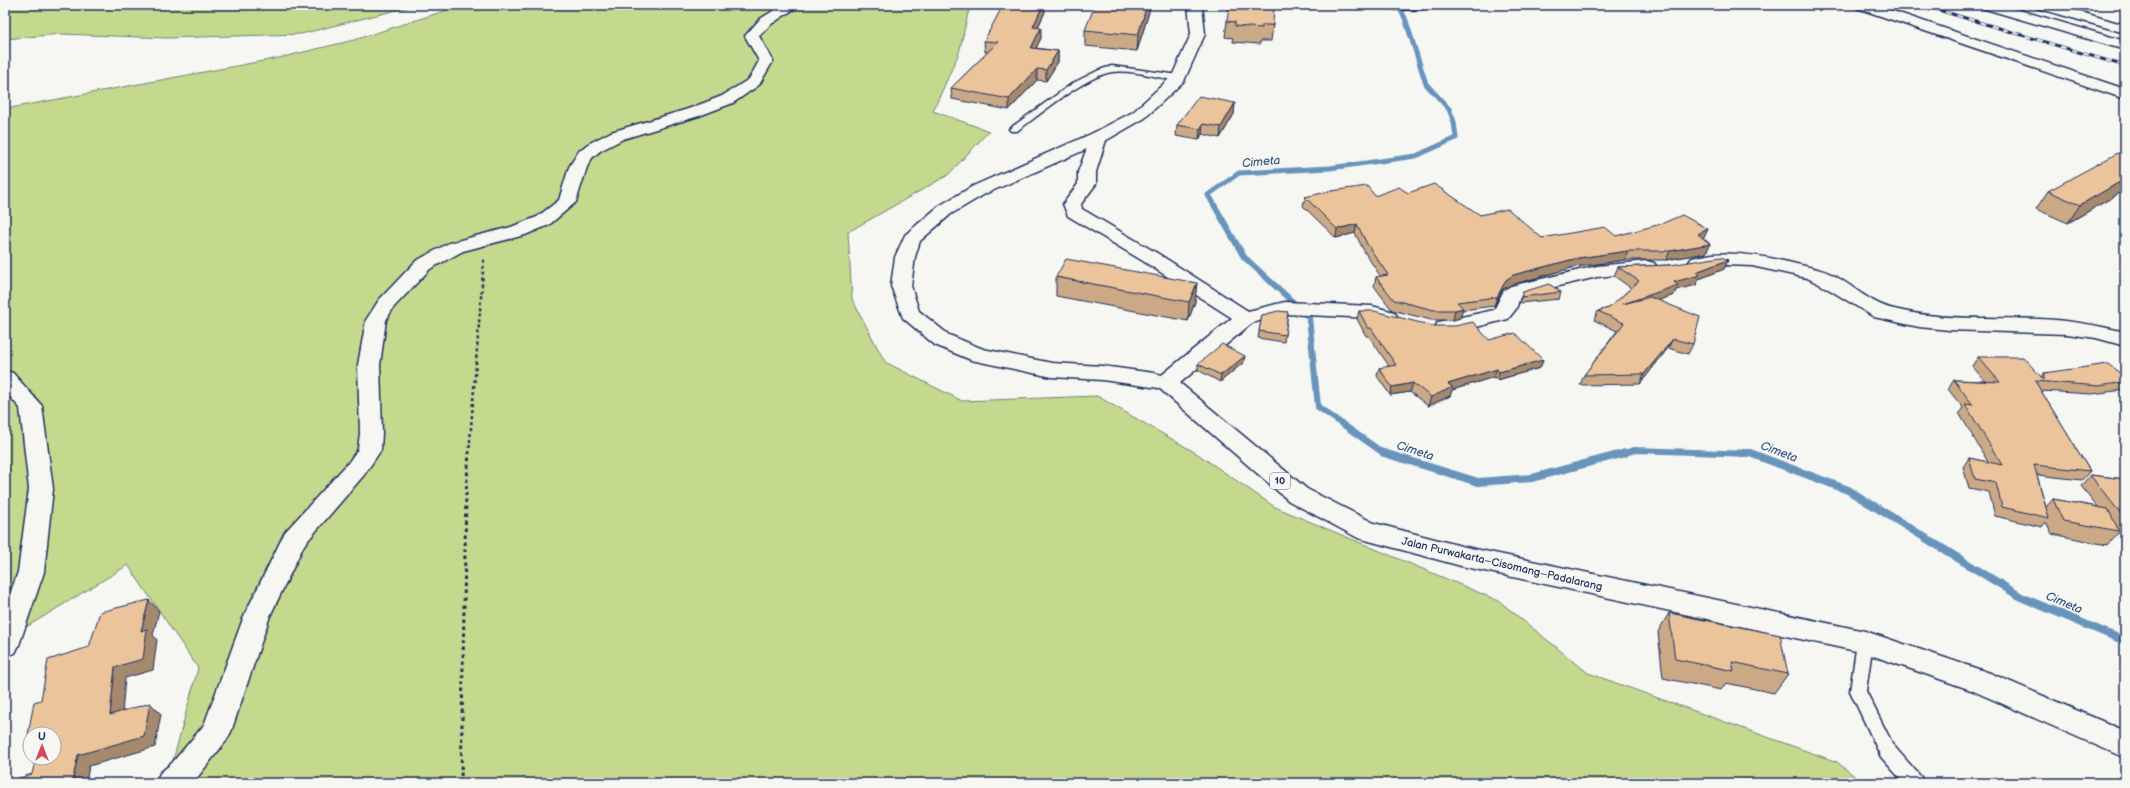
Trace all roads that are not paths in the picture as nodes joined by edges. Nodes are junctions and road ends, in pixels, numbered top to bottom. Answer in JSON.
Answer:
{"nodes":[{"id":1,"x":793,"y":5,"type":"edge"},
{"id":2,"x":1195,"y":5,"type":"edge"},
{"id":3,"x":1386,"y":5,"type":"edge"},
{"id":4,"x":1428,"y":5,"type":"edge"},
{"id":5,"x":1862,"y":5,"type":"edge"},
{"id":6,"x":1987,"y":5,"type":"edge"},
{"id":7,"x":2042,"y":5,"type":"edge"},
{"id":8,"x":2076,"y":5,"type":"edge"},
{"id":9,"x":2125,"y":19,"type":"edge"},
{"id":10,"x":2125,"y":29,"type":"edge"},
{"id":11,"x":2125,"y":46,"type":"edge"},
{"id":12,"x":1179,"y":78,"type":"junction"},
{"id":13,"x":2125,"y":94,"type":"edge"},
{"id":14,"x":1014,"y":129,"type":"dead end"},
{"id":15,"x":1099,"y":137,"type":"junction"},
{"id":16,"x":1245,"y":318,"type":"junction"},
{"id":17,"x":1404,"y":320,"type":"edge"},
{"id":18,"x":1424,"y":325,"type":"edge"},
{"id":19,"x":2125,"y":339,"type":"edge"},
{"id":20,"x":5,"y":378,"type":"edge"},
{"id":21,"x":1166,"y":383,"type":"junction"},
{"id":22,"x":1865,"y":642,"type":"junction"},
{"id":23,"x":5,"y":645,"type":"edge"},
{"id":24,"x":2125,"y":745,"type":"edge"},
{"id":25,"x":171,"y":783,"type":"edge"},
{"id":26,"x":1915,"y":783,"type":"edge"}],
"edges":[{"from":1,"to":25,"type":"main road"},
{"from":2,"to":12,"type":"main road","name":"Jalan Purwakarta–Cisomang–Padalarang","number":"10"},
{"from":3,"to":4,"type":"main road"},
{"from":5,"to":13,"type":"main road"},
{"from":6,"to":11,"type":"main road"},
{"from":7,"to":10,"type":"main road"},
{"from":8,"to":9,"type":"main road"},
{"from":12,"to":14,"type":"lane"},
{"from":12,"to":15,"type":"main road","name":"Jalan Purwakarta–Cisomang–Padalarang","number":"10"},
{"from":15,"to":16,"type":"main road"},
{"from":15,"to":21,"type":"main road","name":"Jalan Purwakarta–Cisomang–Padalarang","number":"10"},
{"from":16,"to":17,"type":"main road"},
{"from":16,"to":21,"type":"main road"},
{"from":18,"to":19,"type":"main road"},
{"from":20,"to":23,"type":"main road"},
{"from":21,"to":22,"type":"main road","name":"Jalan Purwakarta–Cisomang–Padalarang","number":"10"},
{"from":22,"to":24,"type":"main road","name":"Jalan Purwakarta–Cisomang–Padalarang","number":"10"},
{"from":22,"to":26,"type":"lane"}]}
